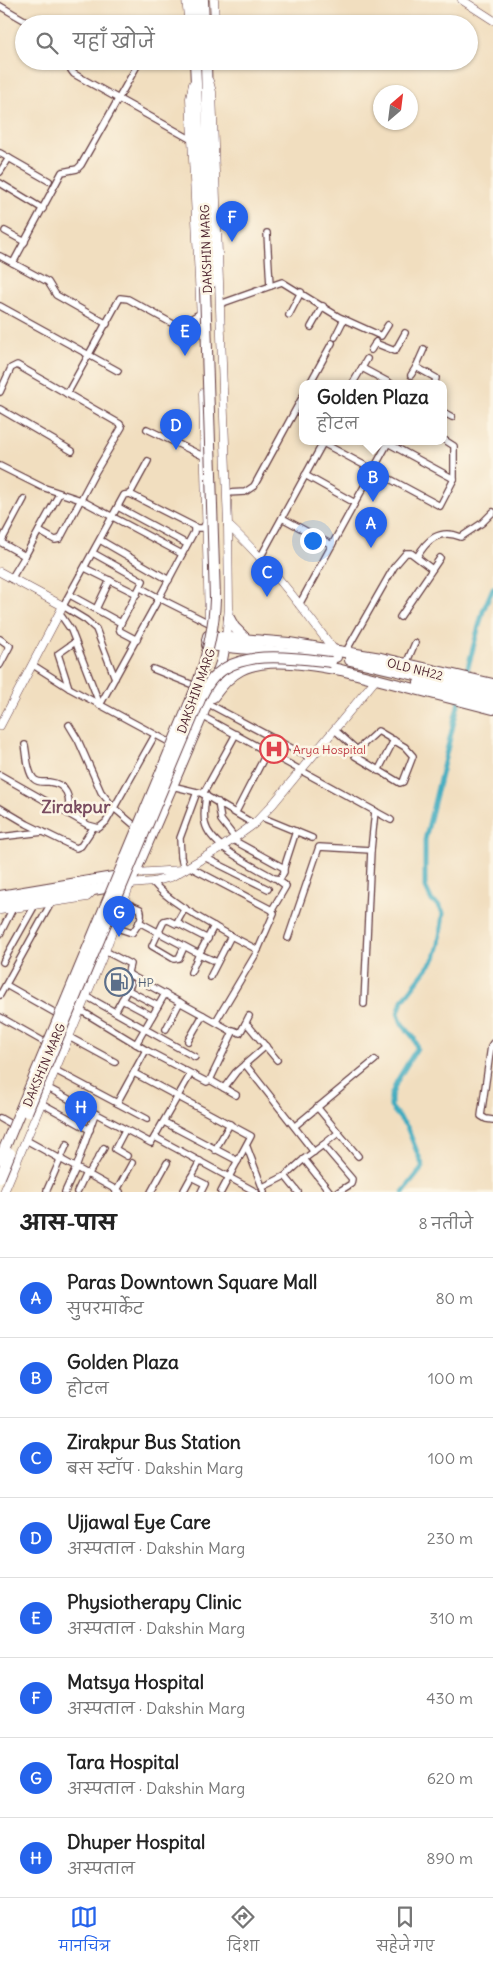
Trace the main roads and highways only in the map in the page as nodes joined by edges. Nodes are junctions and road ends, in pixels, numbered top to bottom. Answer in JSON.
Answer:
{"nodes":[{"id":1,"x":194,"y":0,"type":"edge"},
{"id":2,"x":203,"y":0,"type":"edge"},
{"id":3,"x":194,"y":15,"type":"edge"},
{"id":4,"x":204,"y":15,"type":"edge"},
{"id":5,"x":196,"y":70,"type":"edge"},
{"id":6,"x":206,"y":70,"type":"edge"},
{"id":7,"x":208,"y":287,"type":"junction"},
{"id":8,"x":229,"y":618,"type":"road end"},
{"id":9,"x":247,"y":640,"type":"junction"},
{"id":10,"x":226,"y":642,"type":"junction"},
{"id":11,"x":493,"y":684,"type":"edge"},
{"id":12,"x":448,"y":686,"type":"junction"},
{"id":13,"x":204,"y":700,"type":"junction"},
{"id":14,"x":492,"y":702,"type":"edge"},
{"id":15,"x":135,"y":873,"type":"junction"},
{"id":16,"x":108,"y":881,"type":"junction"},
{"id":17,"x":0,"y":896,"type":"edge"},
{"id":18,"x":0,"y":905,"type":"edge"},
{"id":19,"x":0,"y":1159,"type":"edge"},
{"id":20,"x":0,"y":1177,"type":"edge"}],
"edges":[{"from":1,"to":3,"type":"highway"},
{"from":2,"to":4,"type":"highway"},
{"from":5,"to":7,"type":"highway","name":"DAKSHIN MARG"},
{"from":6,"to":7,"type":"highway","name":"DAKSHIN MARG"},
{"from":7,"to":13,"type":"highway","name":"DAKSHIN MARG","bridge":true},
{"from":7,"to":19,"type":"highway","name":"DAKSHIN MARG","bridge":true},
{"from":8,"to":9,"type":"highway"},
{"from":9,"to":10,"type":"highway"},
{"from":9,"to":12,"type":"highway"},
{"from":10,"to":12,"type":"highway"},
{"from":10,"to":13,"type":"highway","name":"DAKSHIN MARG"},
{"from":10,"to":16,"type":"highway"},
{"from":11,"to":12,"type":"highway"},
{"from":12,"to":13,"type":"highway"},
{"from":12,"to":13,"type":"highway","name":"OLD NH22","bridge":true},
{"from":12,"to":14,"type":"highway"},
{"from":12,"to":14,"type":"highway"},
{"from":13,"to":15,"type":"highway","name":"DAKSHIN MARG"},
{"from":13,"to":20,"type":"highway","bridge":true},
{"from":15,"to":16,"type":"highway"},
{"from":15,"to":16,"type":"highway","name":"DAKSHIN MARG"},
{"from":16,"to":17,"type":"highway"},
{"from":16,"to":18,"type":"highway"}]}
